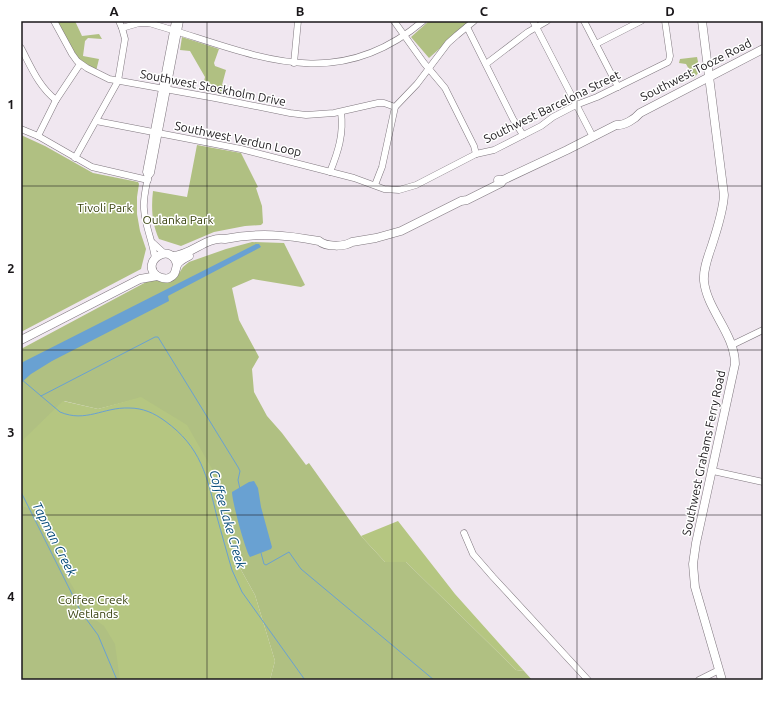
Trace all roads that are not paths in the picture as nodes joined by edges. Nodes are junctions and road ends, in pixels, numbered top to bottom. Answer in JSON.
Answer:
{"nodes":[{"id":1,"x":54,"y":21,"type":"edge"},
{"id":2,"x":119,"y":21,"type":"edge"},
{"id":3,"x":175,"y":21,"type":"edge"},
{"id":4,"x":180,"y":21,"type":"edge"},
{"id":5,"x":298,"y":21,"type":"edge"},
{"id":6,"x":394,"y":21,"type":"edge"},
{"id":7,"x":423,"y":21,"type":"edge"},
{"id":8,"x":474,"y":21,"type":"edge"},
{"id":9,"x":547,"y":21,"type":"edge"},
{"id":10,"x":584,"y":21,"type":"edge"},
{"id":11,"x":641,"y":21,"type":"edge"},
{"id":12,"x":665,"y":21,"type":"edge"},
{"id":13,"x":702,"y":21,"type":"edge"},
{"id":14,"x":535,"y":24,"type":"edge"},
{"id":15,"x":467,"y":27,"type":"junction"},
{"id":16,"x":122,"y":28,"type":"junction"},
{"id":17,"x":175,"y":31,"type":"junction"},
{"id":18,"x":404,"y":36,"type":"junction"},
{"id":19,"x":596,"y":44,"type":"junction"},
{"id":20,"x":21,"y":48,"type":"edge"},
{"id":21,"x":763,"y":49,"type":"edge"},
{"id":22,"x":294,"y":63,"type":"junction"},
{"id":23,"x":80,"y":64,"type":"junction"},
{"id":24,"x":486,"y":64,"type":"junction"},
{"id":25,"x":428,"y":68,"type":"junction"},
{"id":26,"x":709,"y":78,"type":"junction"},
{"id":27,"x":118,"y":81,"type":"junction"},
{"id":28,"x":618,"y":87,"type":"junction"},
{"id":29,"x":164,"y":89,"type":"junction"},
{"id":30,"x":56,"y":100,"type":"junction"},
{"id":31,"x":576,"y":105,"type":"junction"},
{"id":32,"x":395,"y":107,"type":"junction"},
{"id":33,"x":341,"y":112,"type":"junction"},
{"id":34,"x":96,"y":121,"type":"junction"},
{"id":35,"x":21,"y":129,"type":"edge"},
{"id":36,"x":156,"y":133,"type":"junction"},
{"id":37,"x":523,"y":135,"type":"junction"},
{"id":38,"x":38,"y":136,"type":"junction"},
{"id":39,"x":593,"y":137,"type":"junction"},
{"id":40,"x":476,"y":154,"type":"junction"},
{"id":41,"x":75,"y":158,"type":"junction"},
{"id":42,"x":330,"y":172,"type":"junction"},
{"id":43,"x":148,"y":178,"type":"junction"},
{"id":44,"x":375,"y":185,"type":"junction"},
{"id":45,"x":225,"y":239,"type":"junction"},
{"id":46,"x":153,"y":243,"type":"junction"},
{"id":47,"x":168,"y":255,"type":"junction"},
{"id":48,"x":154,"y":263,"type":"junction"},
{"id":49,"x":177,"y":265,"type":"junction"},
{"id":50,"x":158,"y":276,"type":"junction"},
{"id":51,"x":140,"y":279,"type":"junction"},
{"id":52,"x":763,"y":330,"type":"edge"},
{"id":53,"x":21,"y":340,"type":"edge"},
{"id":54,"x":732,"y":345,"type":"junction"},
{"id":55,"x":713,"y":471,"type":"junction"},
{"id":56,"x":763,"y":482,"type":"edge"},
{"id":57,"x":464,"y":533,"type":"dead end"},
{"id":58,"x":719,"y":670,"type":"junction"},
{"id":59,"x":588,"y":680,"type":"edge"},
{"id":60,"x":699,"y":680,"type":"edge"},
{"id":61,"x":722,"y":680,"type":"edge"}],
"edges":[{"from":1,"to":23,"type":"street","name":"Southwest Stockholm Drive"},
{"from":2,"to":16,"type":"street"},
{"from":3,"to":17,"type":"street"},
{"from":4,"to":17,"type":"street"},
{"from":5,"to":22,"type":"street"},
{"from":6,"to":18,"type":"street"},
{"from":7,"to":18,"type":"street"},
{"from":8,"to":15,"type":"street"},
{"from":9,"to":14,"type":"street"},
{"from":10,"to":19,"type":"street"},
{"from":11,"to":19,"type":"street"},
{"from":12,"to":28,"type":"street","name":"Southwest Barcelona Street"},
{"from":13,"to":26,"type":"main road","name":"Southwest Grahams Ferry Road"},
{"from":14,"to":24,"type":"street"},
{"from":14,"to":31,"type":"street"},
{"from":15,"to":24,"type":"street"},
{"from":15,"to":25,"type":"street"},
{"from":16,"to":17,"type":"street"},
{"from":16,"to":27,"type":"street"},
{"from":17,"to":22,"type":"street"},
{"from":17,"to":29,"type":"street"},
{"from":18,"to":22,"type":"street"},
{"from":18,"to":25,"type":"street"},
{"from":19,"to":28,"type":"street"},
{"from":20,"to":30,"type":"street"},
{"from":21,"to":26,"type":"main road","name":"Southwest Tooze Road"},
{"from":23,"to":27,"type":"street","name":"Southwest Stockholm Drive"},
{"from":23,"to":30,"type":"street"},
{"from":24,"to":37,"type":"street"},
{"from":25,"to":32,"type":"street"},
{"from":25,"to":40,"type":"street"},
{"from":26,"to":39,"type":"main road","name":"Southwest Tooze Road"},
{"from":26,"to":54,"type":"main road","name":"Southwest Grahams Ferry Road"},
{"from":27,"to":29,"type":"street","name":"Southwest Stockholm Drive"},
{"from":27,"to":34,"type":"street"},
{"from":28,"to":31,"type":"street","name":"Southwest Barcelona Street"},
{"from":29,"to":33,"type":"street","name":"Southwest Stockholm Drive"},
{"from":29,"to":36,"type":"street"},
{"from":30,"to":38,"type":"street"},
{"from":31,"to":37,"type":"street","name":"Southwest Barcelona Street"},
{"from":31,"to":39,"type":"street"},
{"from":32,"to":33,"type":"street","name":"Southwest Stockholm Drive"},
{"from":32,"to":44,"type":"street"},
{"from":33,"to":42,"type":"street"},
{"from":34,"to":36,"type":"street","name":"Southwest Verdun Loop"},
{"from":34,"to":41,"type":"street"},
{"from":35,"to":38,"type":"street"},
{"from":36,"to":42,"type":"street","name":"Southwest Verdun Loop"},
{"from":36,"to":43,"type":"street"},
{"from":37,"to":40,"type":"street","name":"Southwest Barcelona Street"},
{"from":38,"to":41,"type":"street"},
{"from":39,"to":45,"type":"main road","name":"Southwest Tooze Road"},
{"from":40,"to":44,"type":"street","name":"Southwest Barcelona Street"},
{"from":41,"to":43,"type":"street"},
{"from":42,"to":44,"type":"street","name":"Southwest Verdun Loop"},
{"from":43,"to":46,"type":"street"},
{"from":45,"to":47,"type":"main road"},
{"from":45,"to":49,"type":"main road"},
{"from":46,"to":47,"type":"street"},
{"from":46,"to":48,"type":"street"},
{"from":47,"to":48,"type":"main road"},
{"from":47,"to":49,"type":"main road"},
{"from":48,"to":50,"type":"main road"},
{"from":48,"to":51,"type":"main road"},
{"from":49,"to":50,"type":"main road"},
{"from":50,"to":51,"type":"main road"},
{"from":51,"to":53,"type":"main road"},
{"from":52,"to":54,"type":"street"},
{"from":54,"to":55,"type":"main road","name":"Southwest Grahams Ferry Road"},
{"from":55,"to":56,"type":"street"},
{"from":55,"to":58,"type":"main road","name":"Southwest Grahams Ferry Road"},
{"from":57,"to":59,"type":"street"},
{"from":58,"to":60,"type":"street"},
{"from":58,"to":61,"type":"main road","name":"Southwest Grahams Ferry Road"}]}
